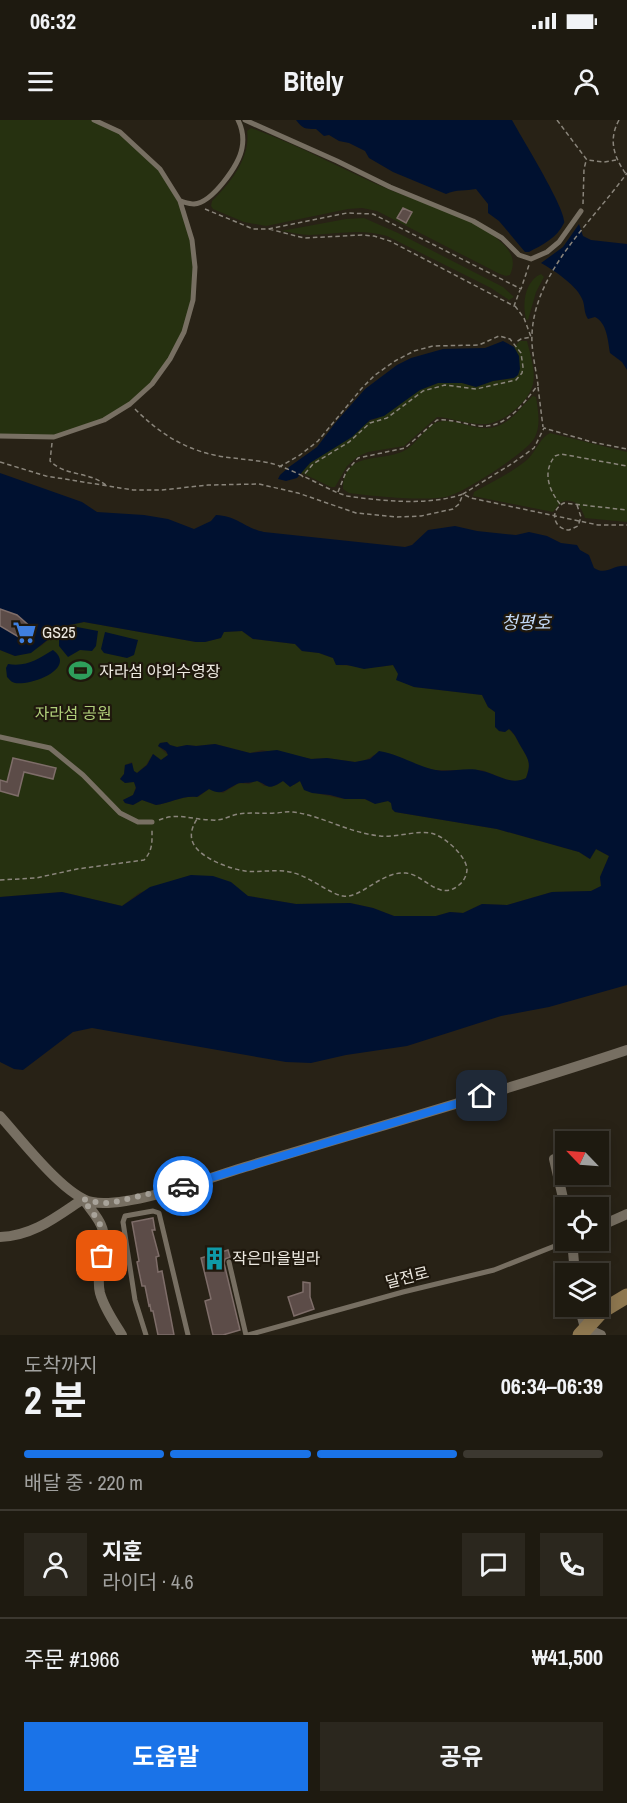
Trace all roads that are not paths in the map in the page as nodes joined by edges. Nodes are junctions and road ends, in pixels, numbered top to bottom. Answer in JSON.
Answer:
{"nodes":[{"id":1,"x":94,"y":120,"type":"edge"},
{"id":2,"x":238,"y":120,"type":"edge"},
{"id":3,"x":245,"y":120,"type":"edge"},
{"id":4,"x":180,"y":201,"type":"junction"},
{"id":5,"x":581,"y":211,"type":"road end"},
{"id":6,"x":0,"y":436,"type":"edge"},
{"id":7,"x":0,"y":737,"type":"edge"},
{"id":8,"x":152,"y":822,"type":"road end"},
{"id":9,"x":627,"y":1050,"type":"edge"},
{"id":10,"x":0,"y":1116,"type":"edge"},
{"id":11,"x":554,"y":1159,"type":"dead end"},
{"id":12,"x":563,"y":1197,"type":"edge"},
{"id":13,"x":83,"y":1199,"type":"junction"},
{"id":14,"x":627,"y":1214,"type":"edge"},
{"id":15,"x":609,"y":1222,"type":"edge"},
{"id":16,"x":0,"y":1237,"type":"edge"},
{"id":17,"x":555,"y":1246,"type":"edge"},
{"id":18,"x":230,"y":1262,"type":"dead end"},
{"id":19,"x":627,"y":1296,"type":"edge"},
{"id":20,"x":581,"y":1317,"type":"edge"},
{"id":21,"x":584,"y":1332,"type":"edge"},
{"id":22,"x":122,"y":1335,"type":"edge"},
{"id":23,"x":146,"y":1335,"type":"edge"},
{"id":24,"x":188,"y":1335,"type":"edge"},
{"id":25,"x":247,"y":1335,"type":"edge"},
{"id":26,"x":601,"y":1335,"type":"edge"}],
"edges":[{"from":1,"to":4,"type":"lane"},
{"from":2,"to":4,"type":"lane"},
{"from":3,"to":5,"type":"lane"},
{"from":4,"to":6,"type":"lane"},
{"from":7,"to":8,"type":"lane"},
{"from":9,"to":13,"type":"street"},
{"from":10,"to":13,"type":"street"},
{"from":11,"to":12,"type":"street"},
{"from":13,"to":16,"type":"street"},
{"from":13,"to":22,"type":"street"},
{"from":14,"to":15,"type":"street"},
{"from":17,"to":25,"type":"lane","name":"달전로"},
{"from":18,"to":25,"type":"lane","name":"달전로"},
{"from":19,"to":21,"type":"main road"},
{"from":20,"to":21,"type":"street"},
{"from":21,"to":26,"type":"street"},
{"from":23,"to":24,"type":"lane"}]}
